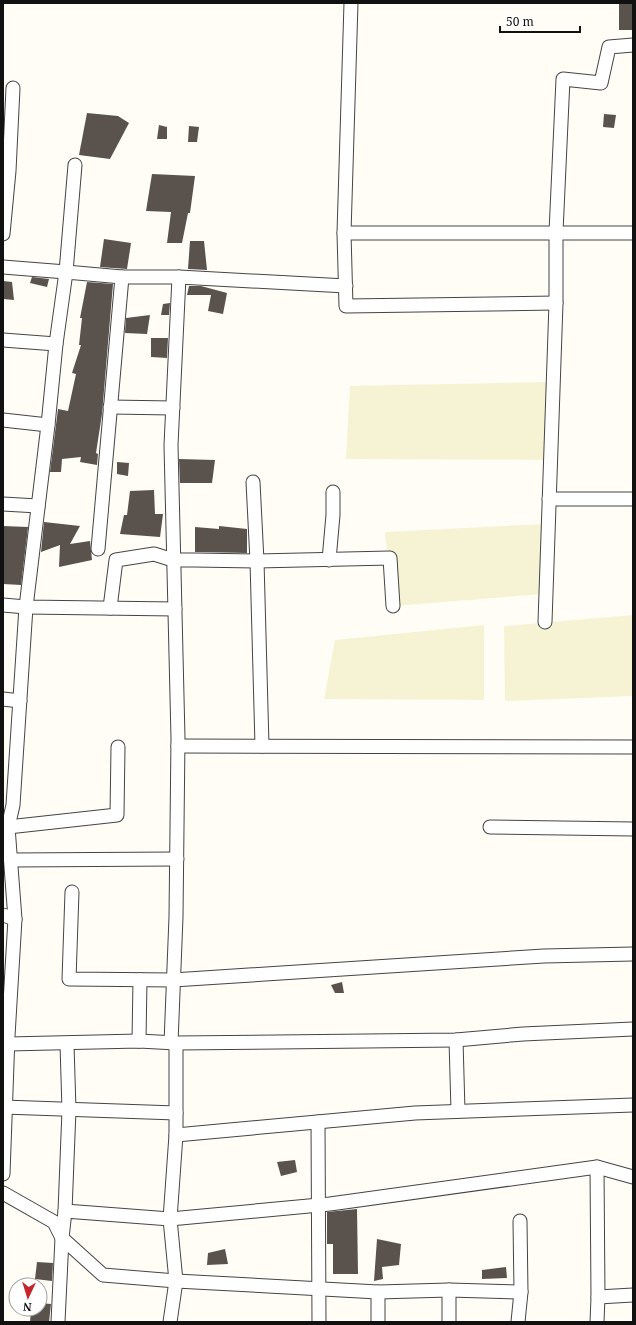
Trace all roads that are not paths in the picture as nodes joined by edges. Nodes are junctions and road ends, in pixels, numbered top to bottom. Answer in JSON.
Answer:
{"nodes":[{"id":1,"x":351,"y":3,"type":"edge"},
{"id":2,"x":633,"y":45,"type":"edge"},
{"id":3,"x":13,"y":88,"type":"dead end"},
{"id":4,"x":75,"y":165,"type":"dead end"},
{"id":5,"x":556,"y":232,"type":"junction"},
{"id":6,"x":344,"y":233,"type":"junction"},
{"id":7,"x":633,"y":233,"type":"edge"},
{"id":8,"x":3,"y":234,"type":"edge"},
{"id":9,"x":3,"y":267,"type":"edge"},
{"id":10,"x":66,"y":272,"type":"junction"},
{"id":11,"x":122,"y":276,"type":"junction"},
{"id":12,"x":179,"y":278,"type":"junction"},
{"id":13,"x":346,"y":286,"type":"junction"},
{"id":14,"x":556,"y":303,"type":"junction"},
{"id":15,"x":3,"y":340,"type":"edge"},
{"id":16,"x":56,"y":344,"type":"junction"},
{"id":17,"x":110,"y":407,"type":"junction"},
{"id":18,"x":173,"y":408,"type":"junction"},
{"id":19,"x":3,"y":420,"type":"edge"},
{"id":20,"x":48,"y":425,"type":"junction"},
{"id":21,"x":254,"y":482,"type":"dead end"},
{"id":22,"x":333,"y":492,"type":"dead end"},
{"id":23,"x":549,"y":499,"type":"junction"},
{"id":24,"x":633,"y":499,"type":"edge"},
{"id":25,"x":3,"y":504,"type":"edge"},
{"id":26,"x":38,"y":506,"type":"junction"},
{"id":27,"x":98,"y":549,"type":"dead end"},
{"id":28,"x":173,"y":560,"type":"junction"},
{"id":29,"x":329,"y":560,"type":"junction"},
{"id":30,"x":257,"y":561,"type":"junction"},
{"id":31,"x":3,"y":605,"type":"edge"},
{"id":32,"x":393,"y":606,"type":"dead end"},
{"id":33,"x":26,"y":607,"type":"junction"},
{"id":34,"x":110,"y":608,"type":"junction"},
{"id":35,"x":175,"y":608,"type":"junction"},
{"id":36,"x":544,"y":622,"type":"dead end"},
{"id":37,"x":3,"y":699,"type":"edge"},
{"id":38,"x":20,"y":700,"type":"junction"},
{"id":39,"x":178,"y":746,"type":"junction"},
{"id":40,"x":262,"y":746,"type":"junction"},
{"id":41,"x":118,"y":747,"type":"dead end"},
{"id":42,"x":633,"y":747,"type":"edge"},
{"id":43,"x":8,"y":804,"type":"edge"},
{"id":44,"x":8,"y":827,"type":"junction"},
{"id":45,"x":490,"y":827,"type":"dead end"},
{"id":46,"x":633,"y":829,"type":"edge"},
{"id":47,"x":177,"y":859,"type":"junction"},
{"id":48,"x":11,"y":860,"type":"junction"},
{"id":49,"x":72,"y":892,"type":"dead end"},
{"id":50,"x":9,"y":917,"type":"edge"},
{"id":51,"x":633,"y":954,"type":"edge"},
{"id":52,"x":140,"y":980,"type":"junction"},
{"id":53,"x":173,"y":980,"type":"junction"},
{"id":54,"x":633,"y":1029,"type":"edge"},
{"id":55,"x":6,"y":1039,"type":"edge"},
{"id":56,"x":456,"y":1040,"type":"junction"},
{"id":57,"x":139,"y":1041,"type":"junction"},
{"id":58,"x":174,"y":1043,"type":"junction"},
{"id":59,"x":67,"y":1044,"type":"junction"},
{"id":60,"x":5,"y":1075,"type":"edge"},
{"id":61,"x":633,"y":1105,"type":"edge"},
{"id":62,"x":4,"y":1108,"type":"edge"},
{"id":63,"x":69,"y":1110,"type":"junction"},
{"id":64,"x":458,"y":1111,"type":"junction"},
{"id":65,"x":176,"y":1113,"type":"junction"},
{"id":66,"x":318,"y":1122,"type":"junction"},
{"id":67,"x":176,"y":1134,"type":"junction"},
{"id":68,"x":597,"y":1167,"type":"junction"},
{"id":69,"x":3,"y":1174,"type":"edge"},
{"id":70,"x":633,"y":1177,"type":"edge"},
{"id":71,"x":3,"y":1193,"type":"edge"},
{"id":72,"x":318,"y":1206,"type":"junction"},
{"id":73,"x":66,"y":1211,"type":"junction"},
{"id":74,"x":170,"y":1219,"type":"junction"},
{"id":75,"x":520,"y":1221,"type":"dead end"},
{"id":76,"x":62,"y":1238,"type":"junction"},
{"id":77,"x":176,"y":1281,"type":"junction"},
{"id":78,"x":319,"y":1288,"type":"junction"},
{"id":79,"x":449,"y":1290,"type":"junction"},
{"id":80,"x":378,"y":1292,"type":"junction"},
{"id":81,"x":521,"y":1292,"type":"junction"},
{"id":82,"x":633,"y":1295,"type":"edge"},
{"id":83,"x":598,"y":1297,"type":"junction"},
{"id":84,"x":58,"y":1322,"type":"edge"},
{"id":85,"x":170,"y":1322,"type":"edge"},
{"id":86,"x":318,"y":1322,"type":"edge"},
{"id":87,"x":378,"y":1322,"type":"edge"},
{"id":88,"x":449,"y":1322,"type":"edge"},
{"id":89,"x":518,"y":1322,"type":"edge"},
{"id":90,"x":597,"y":1322,"type":"edge"}],
"edges":[{"from":1,"to":6,"type":"street"},
{"from":2,"to":5,"type":"street"},
{"from":3,"to":8,"type":"street"},
{"from":4,"to":10,"type":"street"},
{"from":5,"to":6,"type":"street"},
{"from":5,"to":7,"type":"street"},
{"from":5,"to":14,"type":"street"},
{"from":6,"to":13,"type":"street"},
{"from":9,"to":10,"type":"street"},
{"from":10,"to":11,"type":"street"},
{"from":10,"to":16,"type":"street"},
{"from":11,"to":12,"type":"street"},
{"from":11,"to":17,"type":"street"},
{"from":12,"to":13,"type":"street"},
{"from":12,"to":18,"type":"street"},
{"from":13,"to":14,"type":"street"},
{"from":14,"to":23,"type":"street"},
{"from":15,"to":16,"type":"street"},
{"from":16,"to":20,"type":"street"},
{"from":17,"to":18,"type":"street"},
{"from":17,"to":27,"type":"street"},
{"from":18,"to":28,"type":"street"},
{"from":19,"to":20,"type":"street"},
{"from":20,"to":26,"type":"street"},
{"from":21,"to":30,"type":"street"},
{"from":22,"to":29,"type":"street"},
{"from":23,"to":24,"type":"street"},
{"from":23,"to":36,"type":"street"},
{"from":25,"to":26,"type":"street"},
{"from":26,"to":33,"type":"street"},
{"from":28,"to":30,"type":"street"},
{"from":28,"to":34,"type":"street"},
{"from":28,"to":35,"type":"street"},
{"from":29,"to":30,"type":"street"},
{"from":29,"to":32,"type":"street"},
{"from":30,"to":40,"type":"street"},
{"from":31,"to":33,"type":"street"},
{"from":33,"to":34,"type":"street"},
{"from":33,"to":38,"type":"street"},
{"from":34,"to":35,"type":"street"},
{"from":35,"to":39,"type":"street"},
{"from":37,"to":38,"type":"street"},
{"from":38,"to":43,"type":"street"},
{"from":39,"to":40,"type":"street"},
{"from":39,"to":47,"type":"street"},
{"from":40,"to":42,"type":"street"},
{"from":41,"to":44,"type":"street"},
{"from":43,"to":44,"type":"street"},
{"from":44,"to":48,"type":"street"},
{"from":45,"to":46,"type":"street"},
{"from":47,"to":48,"type":"street"},
{"from":47,"to":53,"type":"street"},
{"from":48,"to":50,"type":"street"},
{"from":49,"to":52,"type":"street"},
{"from":50,"to":55,"type":"street"},
{"from":51,"to":53,"type":"street"},
{"from":52,"to":53,"type":"street"},
{"from":52,"to":57,"type":"street"},
{"from":53,"to":58,"type":"street"},
{"from":54,"to":56,"type":"street"},
{"from":55,"to":59,"type":"street"},
{"from":55,"to":60,"type":"street"},
{"from":56,"to":58,"type":"street"},
{"from":56,"to":64,"type":"street"},
{"from":57,"to":58,"type":"street"},
{"from":57,"to":59,"type":"street"},
{"from":58,"to":65,"type":"street"},
{"from":59,"to":63,"type":"street"},
{"from":60,"to":62,"type":"street"},
{"from":61,"to":64,"type":"street"},
{"from":62,"to":63,"type":"street"},
{"from":62,"to":69,"type":"street"},
{"from":63,"to":65,"type":"street"},
{"from":63,"to":73,"type":"street"},
{"from":64,"to":66,"type":"street"},
{"from":65,"to":67,"type":"street"},
{"from":66,"to":67,"type":"street"},
{"from":66,"to":72,"type":"street"},
{"from":67,"to":74,"type":"street"},
{"from":68,"to":70,"type":"street"},
{"from":68,"to":72,"type":"street"},
{"from":68,"to":83,"type":"street"},
{"from":71,"to":76,"type":"street"},
{"from":72,"to":74,"type":"street"},
{"from":72,"to":78,"type":"street"},
{"from":73,"to":74,"type":"street"},
{"from":73,"to":76,"type":"street"},
{"from":74,"to":77,"type":"street"},
{"from":75,"to":81,"type":"street"},
{"from":76,"to":77,"type":"street"},
{"from":76,"to":84,"type":"street"},
{"from":77,"to":78,"type":"street"},
{"from":77,"to":85,"type":"street"},
{"from":78,"to":80,"type":"street"},
{"from":78,"to":86,"type":"street"},
{"from":79,"to":80,"type":"street"},
{"from":79,"to":81,"type":"street"},
{"from":79,"to":88,"type":"street"},
{"from":80,"to":87,"type":"street"},
{"from":81,"to":89,"type":"street"},
{"from":82,"to":83,"type":"street"},
{"from":83,"to":90,"type":"street"}]}
